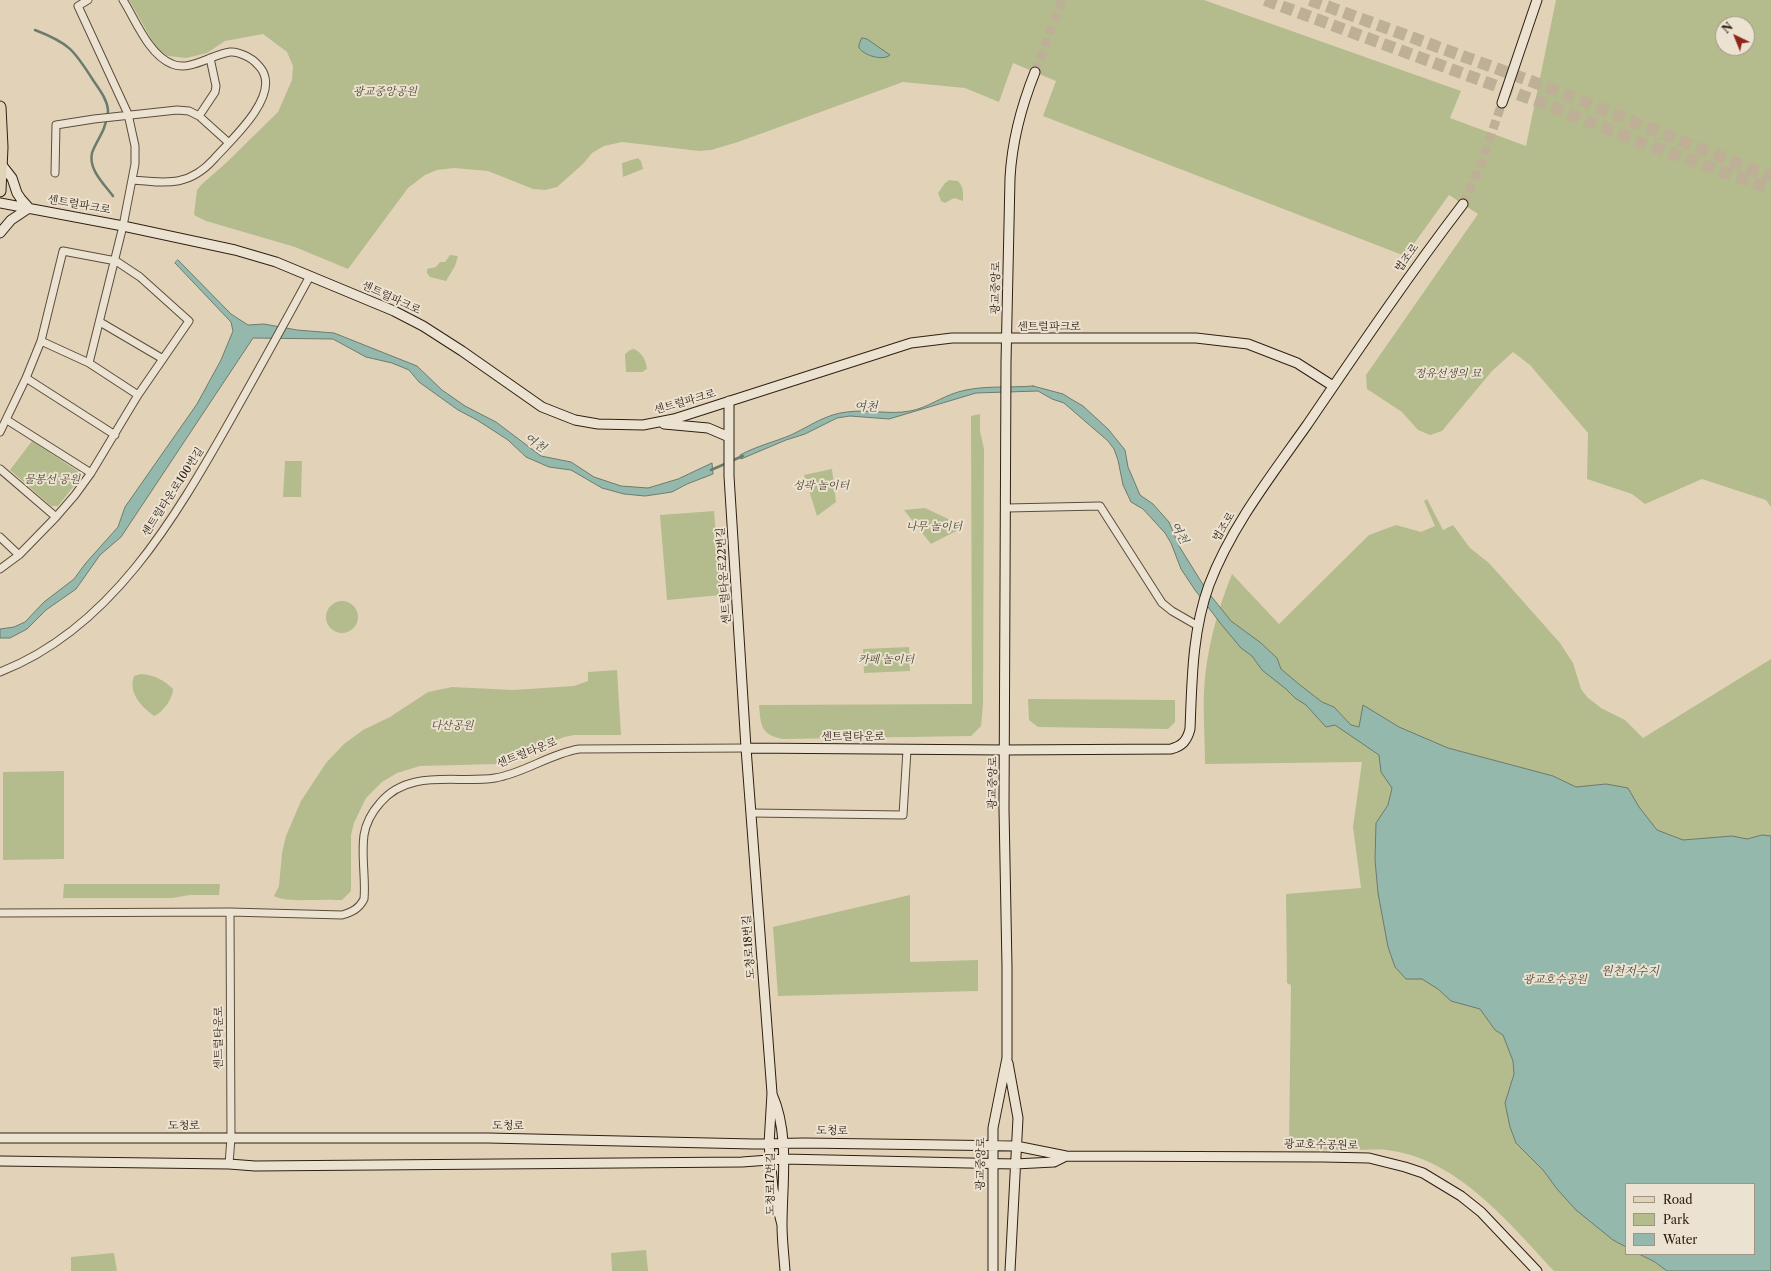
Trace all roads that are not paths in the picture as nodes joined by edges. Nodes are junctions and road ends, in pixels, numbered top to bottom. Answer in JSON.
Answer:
{"nodes":[{"id":1,"x":88,"y":0,"type":"edge"},
{"id":2,"x":123,"y":0,"type":"edge"},
{"id":3,"x":1537,"y":0,"type":"edge"},
{"id":4,"x":210,"y":58,"type":"junction"},
{"id":5,"x":1035,"y":72,"type":"tunnel mouth"},
{"id":6,"x":1502,"y":102,"type":"tunnel mouth"},
{"id":7,"x":0,"y":107,"type":"edge"},
{"id":8,"x":128,"y":114,"type":"junction"},
{"id":9,"x":199,"y":116,"type":"junction"},
{"id":10,"x":229,"y":143,"type":"junction"},
{"id":11,"x":1,"y":164,"type":"junction"},
{"id":12,"x":55,"y":173,"type":"dead end"},
{"id":13,"x":133,"y":180,"type":"junction"},
{"id":14,"x":0,"y":191,"type":"edge"},
{"id":15,"x":0,"y":203,"type":"edge"},
{"id":16,"x":1463,"y":204,"type":"tunnel mouth"},
{"id":17,"x":29,"y":208,"type":"junction"},
{"id":18,"x":123,"y":226,"type":"junction"},
{"id":19,"x":0,"y":233,"type":"edge"},
{"id":20,"x":116,"y":261,"type":"junction"},
{"id":21,"x":310,"y":276,"type":"junction"},
{"id":22,"x":100,"y":322,"type":"junction"},
{"id":23,"x":1007,"y":339,"type":"junction"},
{"id":24,"x":40,"y":341,"type":"junction"},
{"id":25,"x":163,"y":360,"type":"junction"},
{"id":26,"x":89,"y":363,"type":"junction"},
{"id":27,"x":26,"y":378,"type":"junction"},
{"id":28,"x":1333,"y":386,"type":"junction"},
{"id":29,"x":138,"y":395,"type":"junction"},
{"id":30,"x":729,"y":401,"type":"junction"},
{"id":31,"x":7,"y":420,"type":"junction"},
{"id":32,"x":655,"y":424,"type":"junction"},
{"id":33,"x":0,"y":432,"type":"edge"},
{"id":34,"x":114,"y":435,"type":"junction"},
{"id":35,"x":729,"y":438,"type":"junction"},
{"id":36,"x":0,"y":469,"type":"edge"},
{"id":37,"x":91,"y":473,"type":"junction"},
{"id":38,"x":1007,"y":508,"type":"junction"},
{"id":39,"x":56,"y":517,"type":"junction"},
{"id":40,"x":0,"y":537,"type":"edge"},
{"id":41,"x":19,"y":555,"type":"junction"},
{"id":42,"x":0,"y":569,"type":"edge"},
{"id":43,"x":1199,"y":623,"type":"junction"},
{"id":44,"x":0,"y":672,"type":"edge"},
{"id":45,"x":746,"y":748,"type":"junction"},
{"id":46,"x":907,"y":750,"type":"junction"},
{"id":47,"x":1005,"y":750,"type":"junction"},
{"id":48,"x":751,"y":813,"type":"junction"},
{"id":49,"x":230,"y":912,"type":"junction"},
{"id":50,"x":0,"y":913,"type":"edge"},
{"id":51,"x":1007,"y":1058,"type":"junction"},
{"id":52,"x":772,"y":1093,"type":"junction"},
{"id":53,"x":0,"y":1138,"type":"edge"},
{"id":54,"x":231,"y":1138,"type":"junction"},
{"id":55,"x":769,"y":1144,"type":"junction"},
{"id":56,"x":783,"y":1144,"type":"junction"},
{"id":57,"x":1016,"y":1146,"type":"junction"},
{"id":58,"x":993,"y":1147,"type":"junction"},
{"id":59,"x":1066,"y":1156,"type":"junction"},
{"id":60,"x":783,"y":1159,"type":"junction"},
{"id":61,"x":770,"y":1160,"type":"junction"},
{"id":62,"x":0,"y":1161,"type":"edge"},
{"id":63,"x":229,"y":1164,"type":"junction"},
{"id":64,"x":992,"y":1164,"type":"junction"},
{"id":65,"x":1015,"y":1164,"type":"junction"},
{"id":66,"x":782,"y":1225,"type":"junction"},
{"id":67,"x":785,"y":1271,"type":"edge"},
{"id":68,"x":993,"y":1271,"type":"edge"},
{"id":69,"x":1010,"y":1271,"type":"edge"},
{"id":70,"x":1537,"y":1271,"type":"edge"}],
"edges":[{"from":1,"to":8,"type":"street"},
{"from":2,"to":4,"type":"street"},
{"from":3,"to":6,"type":"street"},
{"from":4,"to":9,"type":"street"},
{"from":4,"to":10,"type":"street"},
{"from":5,"to":23,"type":"street","name":"광교중앙로"},
{"from":7,"to":11,"type":"main road"},
{"from":8,"to":9,"type":"street"},
{"from":8,"to":12,"type":"street"},
{"from":8,"to":13,"type":"street"},
{"from":9,"to":10,"type":"street"},
{"from":10,"to":13,"type":"street"},
{"from":11,"to":14,"type":"main road"},
{"from":11,"to":17,"type":"street"},
{"from":13,"to":18,"type":"street"},
{"from":15,"to":17,"type":"street","name":"센트럴파크로"},
{"from":16,"to":28,"type":"street","name":"법조로"},
{"from":17,"to":18,"type":"street","name":"센트럴파크로"},
{"from":17,"to":19,"type":"street"},
{"from":18,"to":20,"type":"street"},
{"from":18,"to":21,"type":"street","name":"센트럴파크로"},
{"from":20,"to":22,"type":"street"},
{"from":20,"to":24,"type":"street"},
{"from":20,"to":25,"type":"street"},
{"from":21,"to":32,"type":"street","name":"센트럴파크로"},
{"from":21,"to":44,"type":"street","name":"센트럴타운로100번길"},
{"from":22,"to":25,"type":"street"},
{"from":22,"to":26,"type":"street"},
{"from":23,"to":28,"type":"street","name":"센트럴파크로"},
{"from":23,"to":30,"type":"street","name":"센트럴파크로"},
{"from":23,"to":38,"type":"street","name":"광교중앙로"},
{"from":24,"to":26,"type":"street"},
{"from":24,"to":27,"type":"street"},
{"from":25,"to":29,"type":"street"},
{"from":26,"to":29,"type":"street"},
{"from":27,"to":31,"type":"street"},
{"from":27,"to":34,"type":"street"},
{"from":28,"to":43,"type":"street","name":"법조로"},
{"from":29,"to":34,"type":"street"},
{"from":30,"to":32,"type":"street","name":"센트럴파크로"},
{"from":30,"to":35,"type":"street","name":"센트럴타운로22번길"},
{"from":31,"to":33,"type":"street"},
{"from":31,"to":37,"type":"street"},
{"from":32,"to":35,"type":"street"},
{"from":34,"to":37,"type":"street"},
{"from":35,"to":45,"type":"street","name":"센트럴타운로22번길"},
{"from":36,"to":39,"type":"street"},
{"from":37,"to":39,"type":"street"},
{"from":38,"to":43,"type":"street"},
{"from":38,"to":47,"type":"street","name":"광교중앙로"},
{"from":39,"to":41,"type":"street"},
{"from":40,"to":41,"type":"street"},
{"from":41,"to":42,"type":"street"},
{"from":43,"to":47,"type":"street","name":"법조로"},
{"from":45,"to":46,"type":"street","name":"센트럴타운로"},
{"from":45,"to":48,"type":"street","name":"도청로18번길"},
{"from":45,"to":49,"type":"street","name":"센트럴타운로"},
{"from":46,"to":47,"type":"street","name":"센트럴타운로"},
{"from":46,"to":48,"type":"street"},
{"from":47,"to":51,"type":"street","name":"광교중앙로"},
{"from":48,"to":52,"type":"street","name":"도청로18번길"},
{"from":49,"to":50,"type":"street","name":"센트럴타운로"},
{"from":49,"to":54,"type":"street","name":"센트럴타운로"},
{"from":51,"to":57,"type":"street","name":"광교중앙로"},
{"from":51,"to":58,"type":"street","name":"광교중앙로"},
{"from":52,"to":55,"type":"street","name":"도청로18번길"},
{"from":52,"to":56,"type":"street","name":"도청로17번길"},
{"from":53,"to":54,"type":"street","name":"도청로"},
{"from":54,"to":55,"type":"street","name":"도청로"},
{"from":54,"to":63,"type":"street","name":"센트럴타운로"},
{"from":55,"to":56,"type":"street","name":"도청로"},
{"from":55,"to":61,"type":"street","name":"도청로17번길"},
{"from":56,"to":58,"type":"street","name":"도청로"},
{"from":56,"to":60,"type":"street","name":"도청로17번길"},
{"from":57,"to":58,"type":"street","name":"도청로"},
{"from":57,"to":59,"type":"street","name":"광교호수공원로"},
{"from":57,"to":65,"type":"street","name":"광교중앙로"},
{"from":58,"to":64,"type":"street","name":"광교중앙로"},
{"from":59,"to":65,"type":"street","name":"광교호수공원로"},
{"from":59,"to":70,"type":"street","name":"광교호수공원로"},
{"from":60,"to":61,"type":"street","name":"광교호수공원로"},
{"from":60,"to":64,"type":"street","name":"광교호수공원로"},
{"from":60,"to":66,"type":"street","name":"도청로17번길"},
{"from":61,"to":63,"type":"street"},
{"from":61,"to":66,"type":"street","name":"도청로17번길"},
{"from":62,"to":63,"type":"street"},
{"from":64,"to":65,"type":"street","name":"광교호수공원로"},
{"from":64,"to":68,"type":"street","name":"광교중앙로"},
{"from":65,"to":69,"type":"street","name":"광교중앙로"},
{"from":66,"to":67,"type":"street","name":"도청로17번길"}]}
